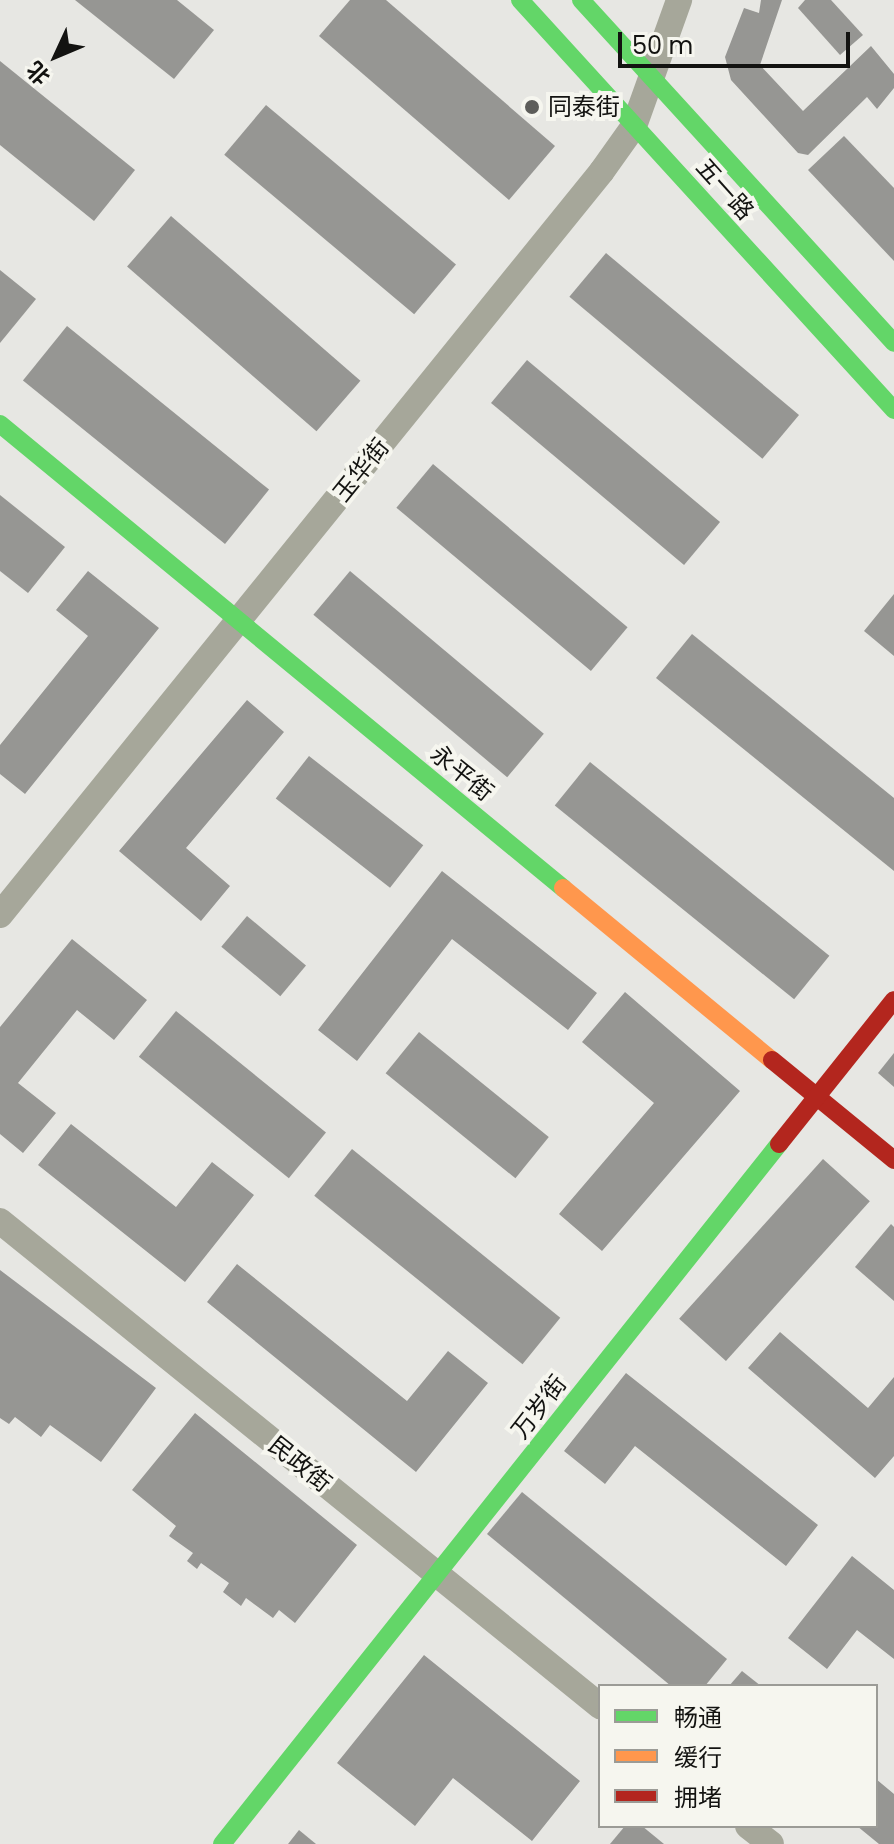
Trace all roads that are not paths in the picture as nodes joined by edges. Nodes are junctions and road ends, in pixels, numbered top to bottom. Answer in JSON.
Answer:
{"nodes":[{"id":1,"x":520,"y":0,"type":"edge"},
{"id":2,"x":581,"y":0,"type":"edge"},
{"id":3,"x":679,"y":0,"type":"edge"},
{"id":4,"x":652,"y":77,"type":"junction"},
{"id":5,"x":634,"y":126,"type":"junction"},
{"id":6,"x":894,"y":343,"type":"edge"},
{"id":7,"x":894,"y":410,"type":"edge"},
{"id":8,"x":0,"y":424,"type":"edge"},
{"id":9,"x":239,"y":620,"type":"junction"},
{"id":10,"x":0,"y":915,"type":"edge"},
{"id":11,"x":894,"y":1000,"type":"edge"},
{"id":12,"x":817,"y":1096,"type":"junction"},
{"id":13,"x":894,"y":1160,"type":"edge"},
{"id":14,"x":0,"y":1221,"type":"edge"},
{"id":15,"x":437,"y":1574,"type":"junction"},
{"id":16,"x":598,"y":1704,"type":"edge"},
{"id":17,"x":751,"y":1828,"type":"edge"},
{"id":18,"x":222,"y":1844,"type":"edge"},
{"id":19,"x":771,"y":1844,"type":"edge"}],
"edges":[{"from":1,"to":5,"type":"street","name":"五一路"},
{"from":2,"to":4,"type":"street","name":"五一路"},
{"from":3,"to":4,"type":"street","name":"玉华街"},
{"from":4,"to":5,"type":"street","name":"玉华街"},
{"from":4,"to":6,"type":"street","name":"五一路"},
{"from":5,"to":7,"type":"street","name":"五一路"},
{"from":5,"to":9,"type":"street","name":"玉华街"},
{"from":8,"to":9,"type":"street","name":"永平街"},
{"from":9,"to":10,"type":"street","name":"玉华街"},
{"from":9,"to":12,"type":"street","name":"永平街"},
{"from":11,"to":12,"type":"street","name":"万岁街"},
{"from":12,"to":13,"type":"street","name":"永平街"},
{"from":12,"to":15,"type":"street","name":"万岁街"},
{"from":14,"to":15,"type":"street","name":"民政街"},
{"from":15,"to":16,"type":"street","name":"民政街"},
{"from":15,"to":18,"type":"street","name":"万岁街"},
{"from":17,"to":19,"type":"street"}]}
